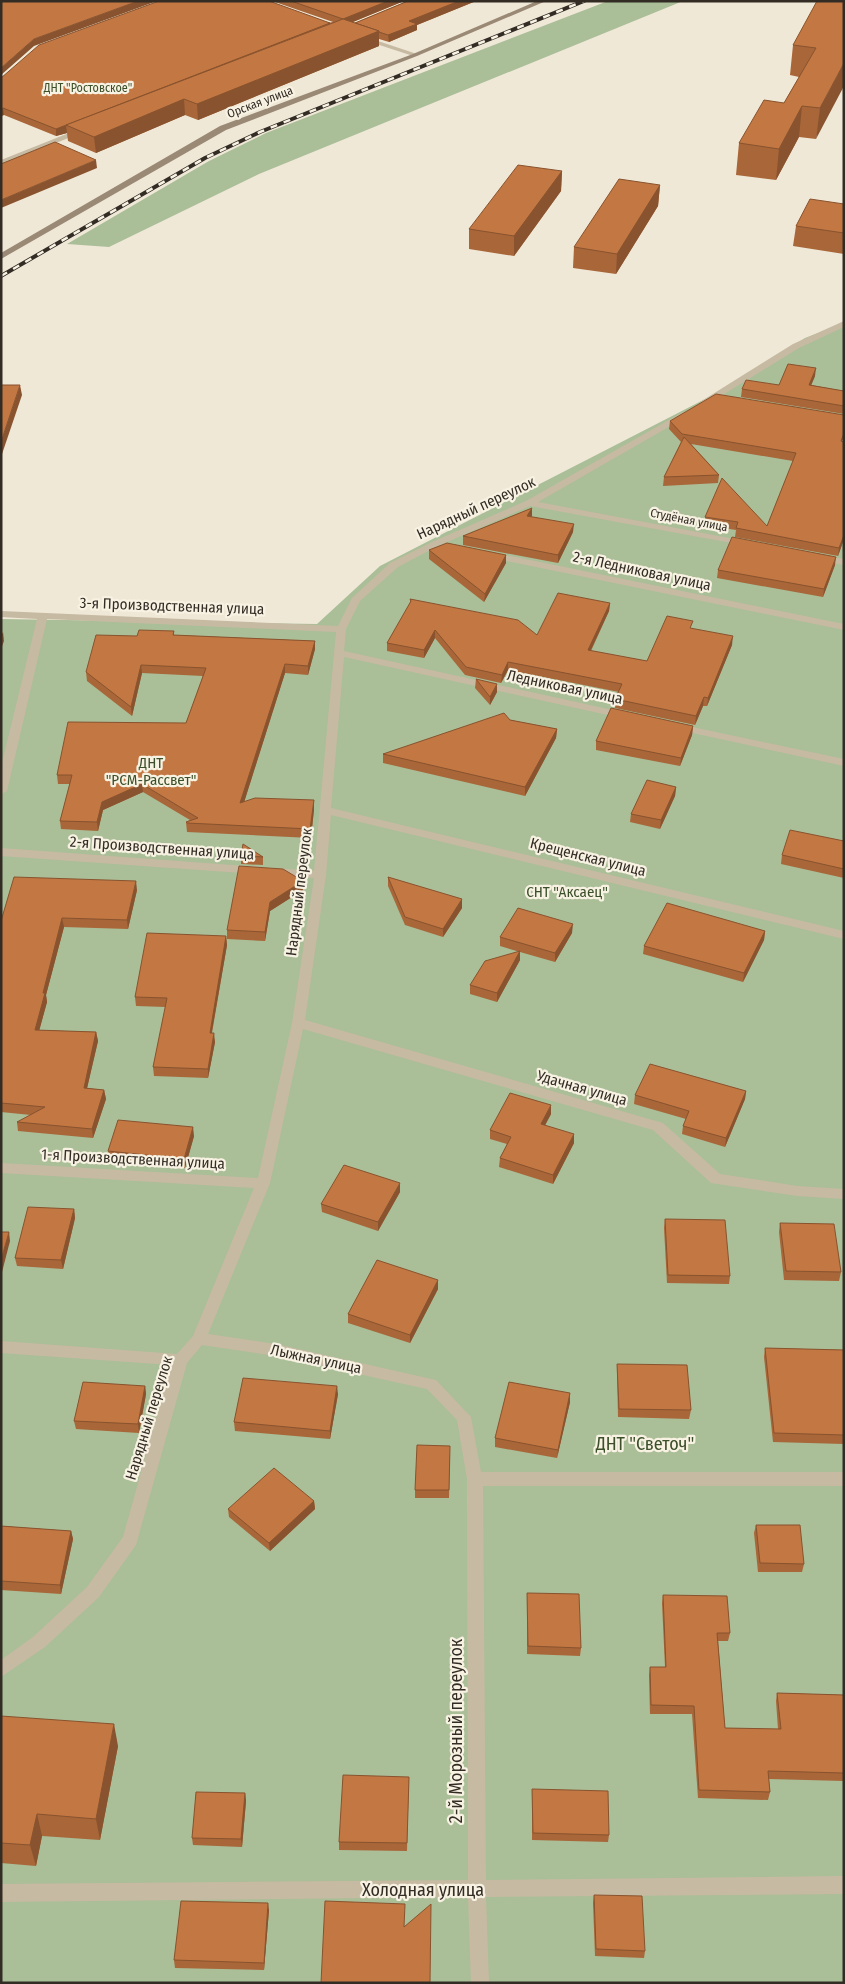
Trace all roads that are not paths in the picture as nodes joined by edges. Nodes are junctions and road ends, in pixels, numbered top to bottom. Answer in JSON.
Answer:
{"nodes":[{"id":1,"x":543,"y":1,"type":"edge"},
{"id":2,"x":351,"y":34,"type":"edge"},
{"id":3,"x":415,"y":55,"type":"junction"},
{"id":4,"x":93,"y":127,"type":"edge"},
{"id":5,"x":1,"y":163,"type":"edge"},
{"id":6,"x":1,"y":257,"type":"edge"},
{"id":7,"x":844,"y":324,"type":"edge"},
{"id":8,"x":714,"y":397,"type":"junction"},
{"id":9,"x":733,"y":400,"type":"edge"},
{"id":10,"x":530,"y":503,"type":"junction"},
{"id":11,"x":435,"y":544,"type":"junction"},
{"id":12,"x":755,"y":546,"type":"edge"},
{"id":13,"x":454,"y":548,"type":"edge"},
{"id":14,"x":484,"y":554,"type":"edge"},
{"id":15,"x":804,"y":555,"type":"edge"},
{"id":16,"x":844,"y":562,"type":"edge"},
{"id":17,"x":1,"y":614,"type":"edge"},
{"id":18,"x":43,"y":616,"type":"junction"},
{"id":19,"x":844,"y":627,"type":"edge"},
{"id":20,"x":342,"y":629,"type":"junction"},
{"id":21,"x":338,"y":654,"type":"junction"},
{"id":22,"x":640,"y":719,"type":"edge"},
{"id":23,"x":669,"y":725,"type":"edge"},
{"id":24,"x":844,"y":763,"type":"edge"},
{"id":25,"x":1,"y":791,"type":"edge"},
{"id":26,"x":325,"y":810,"type":"junction"},
{"id":27,"x":1,"y":852,"type":"edge"},
{"id":28,"x":320,"y":875,"type":"junction"},
{"id":29,"x":844,"y":935,"type":"edge"},
{"id":30,"x":298,"y":1023,"type":"junction"},
{"id":31,"x":1,"y":1168,"type":"edge"},
{"id":32,"x":263,"y":1183,"type":"junction"},
{"id":33,"x":844,"y":1194,"type":"edge"},
{"id":34,"x":199,"y":1339,"type":"junction"},
{"id":35,"x":1,"y":1347,"type":"edge"},
{"id":36,"x":180,"y":1360,"type":"junction"},
{"id":37,"x":431,"y":1384,"type":"joint"},
{"id":38,"x":476,"y":1479,"type":"junction"},
{"id":39,"x":844,"y":1479,"type":"edge"},
{"id":40,"x":1,"y":1670,"type":"edge"},
{"id":41,"x":844,"y":1885,"type":"edge"},
{"id":42,"x":477,"y":1889,"type":"junction"},
{"id":43,"x":1,"y":1893,"type":"edge"},
{"id":44,"x":480,"y":1983,"type":"edge"}],
"edges":[{"from":1,"to":3,"type":"main road","name":"Орская улица"},
{"from":2,"to":3,"type":"street"},
{"from":3,"to":6,"type":"main road","name":"Орская улица"},
{"from":4,"to":5,"type":"street"},
{"from":7,"to":8,"type":"street","name":"Нарядный переулок"},
{"from":8,"to":9,"type":"street"},
{"from":8,"to":10,"type":"street","name":"Нарядный переулок"},
{"from":10,"to":11,"type":"street","name":"Нарядный переулок"},
{"from":10,"to":12,"type":"street","name":"Студёная улица"},
{"from":11,"to":13,"type":"street"},
{"from":11,"to":20,"type":"street","name":"Нарядный переулок"},
{"from":14,"to":19,"type":"street","name":"2-я Ледниковая улица"},
{"from":15,"to":16,"type":"street"},
{"from":17,"to":18,"type":"street","name":"3-я Производственная улица"},
{"from":18,"to":20,"type":"street","name":"3-я Производственная улица"},
{"from":18,"to":25,"type":"street"},
{"from":20,"to":21,"type":"street","name":"Нарядный переулок"},
{"from":21,"to":22,"type":"street","name":"Ледниковая улица"},
{"from":21,"to":26,"type":"street","name":"Нарядный переулок"},
{"from":23,"to":24,"type":"street"},
{"from":26,"to":28,"type":"street","name":"Нарядный переулок"},
{"from":26,"to":29,"type":"street","name":"Крещенская улица"},
{"from":27,"to":28,"type":"street","name":"2-я Производственная улица"},
{"from":28,"to":30,"type":"street","name":"Нарядный переулок"},
{"from":30,"to":32,"type":"street","name":"Нарядный переулок"},
{"from":30,"to":33,"type":"street","name":"Удачная улица"},
{"from":31,"to":32,"type":"street","name":"1-я Производственная улица"},
{"from":32,"to":34,"type":"street","name":"Нарядный переулок"},
{"from":34,"to":36,"type":"street","name":"Нарядный переулок"},
{"from":34,"to":37,"type":"street","name":"Лыжная улица"},
{"from":35,"to":36,"type":"street"},
{"from":36,"to":40,"type":"street","name":"Нарядный переулок"},
{"from":37,"to":38,"type":"street","name":"2-й Морозный переулок"},
{"from":38,"to":39,"type":"street"},
{"from":38,"to":42,"type":"street","name":"2-й Морозный переулок"},
{"from":41,"to":42,"type":"street","name":"Холодная улица"},
{"from":42,"to":43,"type":"street","name":"Холодная улица"},
{"from":42,"to":44,"type":"street","name":"2-й Морозный переулок"}]}
